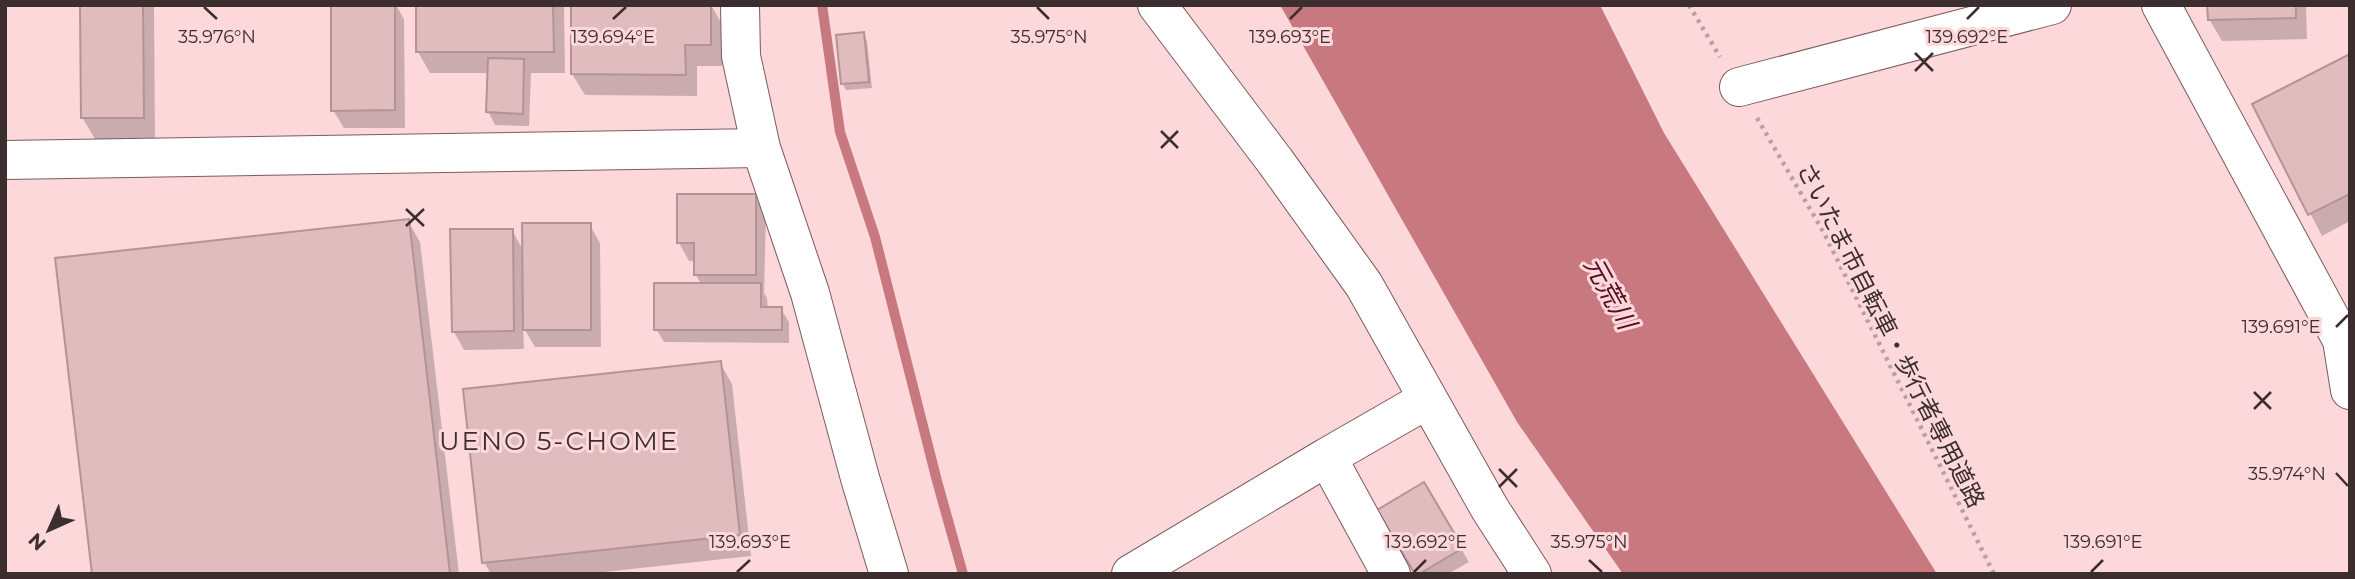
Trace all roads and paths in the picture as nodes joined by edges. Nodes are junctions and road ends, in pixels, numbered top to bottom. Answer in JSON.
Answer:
{"nodes":[{"id":1,"x":740,"y":5,"type":"edge"},
{"id":2,"x":1157,"y":5,"type":"edge"},
{"id":3,"x":1689,"y":5,"type":"edge"},
{"id":4,"x":2053,"y":5,"type":"edge"},
{"id":5,"x":2161,"y":5,"type":"edge"},
{"id":6,"x":1739,"y":87,"type":"junction"},
{"id":7,"x":761,"y":148,"type":"junction"},
{"id":8,"x":5,"y":160,"type":"edge"},
{"id":9,"x":2346,"y":338,"type":"edge"},
{"id":10,"x":2350,"y":390,"type":"edge"},
{"id":11,"x":1428,"y":399,"type":"junction"},
{"id":12,"x":1327,"y":457,"type":"junction"},
{"id":13,"x":890,"y":574,"type":"edge"},
{"id":14,"x":1131,"y":574,"type":"edge"},
{"id":15,"x":1391,"y":574,"type":"edge"},
{"id":16,"x":1532,"y":574,"type":"edge"},
{"id":17,"x":1994,"y":574,"type":"edge"}],
"edges":[{"from":1,"to":7,"type":"street"},
{"from":2,"to":11,"type":"street"},
{"from":3,"to":6,"type":"path","name":"さいたま市自転車・歩行者専用道路"},
{"from":4,"to":6,"type":"street"},
{"from":5,"to":9,"type":"street"},
{"from":6,"to":17,"type":"path","name":"さいたま市自転車・歩行者専用道路"},
{"from":7,"to":8,"type":"street"},
{"from":7,"to":13,"type":"street"},
{"from":9,"to":10,"type":"street"},
{"from":11,"to":12,"type":"street"},
{"from":11,"to":16,"type":"street"},
{"from":12,"to":14,"type":"street"},
{"from":12,"to":15,"type":"street"}]}
